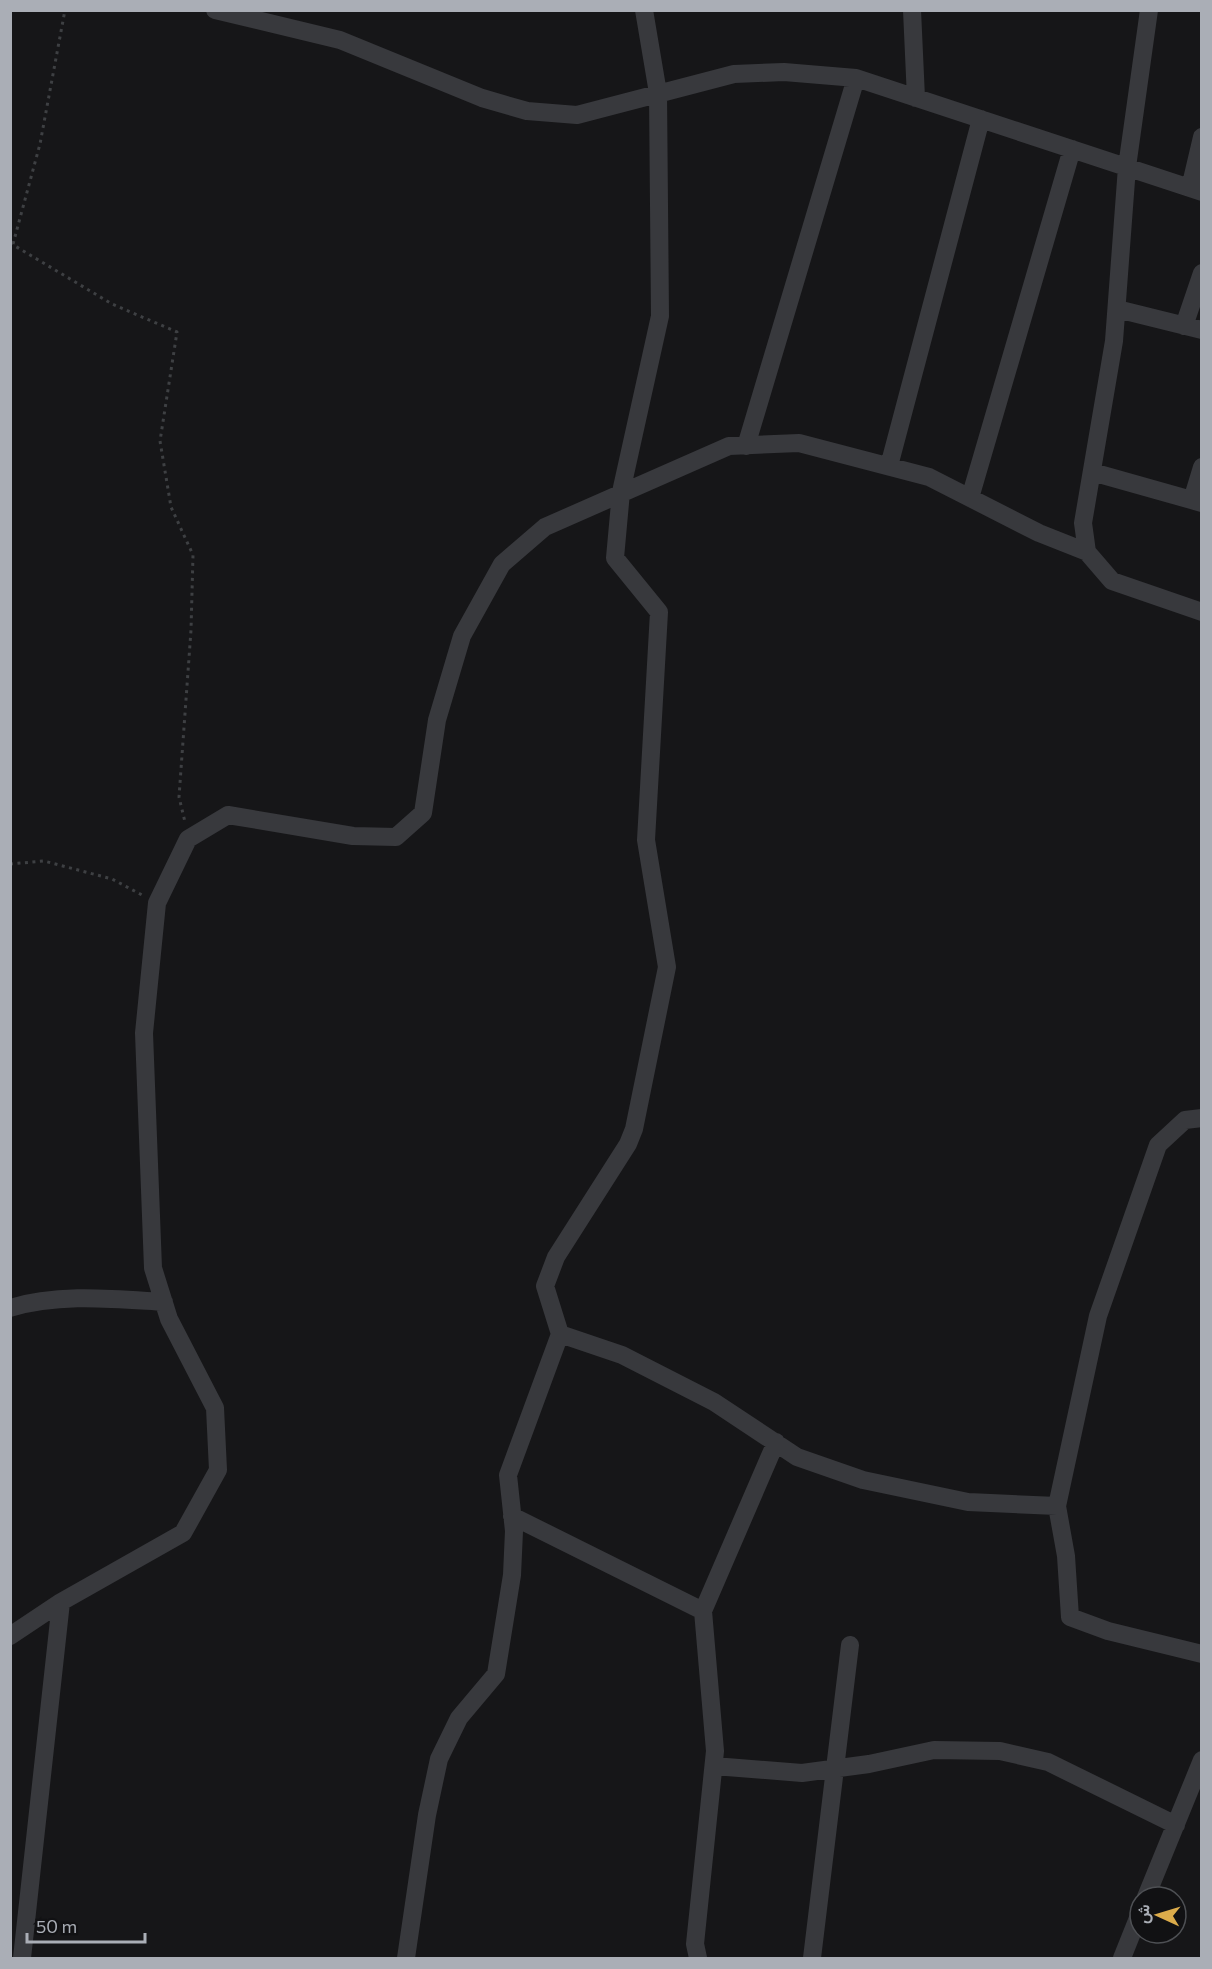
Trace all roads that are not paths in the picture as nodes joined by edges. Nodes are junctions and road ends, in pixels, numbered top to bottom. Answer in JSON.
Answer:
{"nodes":[{"id":1,"x":215,"y":10,"type":"edge"},
{"id":2,"x":644,"y":10,"type":"edge"},
{"id":3,"x":912,"y":10,"type":"edge"},
{"id":4,"x":1149,"y":10,"type":"edge"},
{"id":5,"x":856,"y":78,"type":"junction"},
{"id":6,"x":658,"y":93,"type":"junction"},
{"id":7,"x":916,"y":98,"type":"junction"},
{"id":8,"x":981,"y":119,"type":"junction"},
{"id":9,"x":1202,"y":137,"type":"edge"},
{"id":10,"x":1072,"y":149,"type":"junction"},
{"id":11,"x":1127,"y":167,"type":"junction"},
{"id":12,"x":1196,"y":190,"type":"edge"},
{"id":13,"x":1202,"y":273,"type":"edge"},
{"id":14,"x":1117,"y":309,"type":"junction"},
{"id":15,"x":1193,"y":328,"type":"edge"},
{"id":16,"x":746,"y":446,"type":"junction"},
{"id":17,"x":889,"y":466,"type":"junction"},
{"id":18,"x":1202,"y":467,"type":"edge"},
{"id":19,"x":1092,"y":472,"type":"junction"},
{"id":20,"x":621,"y":492,"type":"junction"},
{"id":21,"x":970,"y":498,"type":"junction"},
{"id":22,"x":1197,"y":501,"type":"edge"},
{"id":23,"x":1087,"y":552,"type":"junction"},
{"id":24,"x":1202,"y":612,"type":"edge"},
{"id":25,"x":1202,"y":1118,"type":"edge"},
{"id":26,"x":164,"y":1302,"type":"junction"},
{"id":27,"x":10,"y":1308,"type":"edge"},
{"id":28,"x":560,"y":1334,"type":"junction"},
{"id":29,"x":776,"y":1442,"type":"junction"},
{"id":30,"x":1057,"y":1506,"type":"junction"},
{"id":31,"x":512,"y":1515,"type":"junction"},
{"id":32,"x":61,"y":1602,"type":"junction"},
{"id":33,"x":703,"y":1611,"type":"junction"},
{"id":34,"x":10,"y":1636,"type":"edge"},
{"id":35,"x":850,"y":1644,"type":"dead end"},
{"id":36,"x":1202,"y":1654,"type":"edge"},
{"id":37,"x":1202,"y":1760,"type":"edge"},
{"id":38,"x":714,"y":1766,"type":"junction"},
{"id":39,"x":835,"y":1769,"type":"junction"},
{"id":40,"x":1176,"y":1825,"type":"junction"},
{"id":41,"x":1151,"y":1885,"type":"edge"},
{"id":42,"x":1128,"y":1944,"type":"edge"},
{"id":43,"x":22,"y":1959,"type":"edge"},
{"id":44,"x":406,"y":1959,"type":"edge"},
{"id":45,"x":698,"y":1959,"type":"edge"},
{"id":46,"x":812,"y":1959,"type":"edge"},
{"id":47,"x":1122,"y":1959,"type":"edge"}],
"edges":[{"from":1,"to":6,"type":"street"},
{"from":2,"to":6,"type":"street"},
{"from":3,"to":7,"type":"street"},
{"from":4,"to":11,"type":"street"},
{"from":5,"to":6,"type":"street"},
{"from":5,"to":7,"type":"street"},
{"from":5,"to":16,"type":"street"},
{"from":6,"to":20,"type":"street"},
{"from":7,"to":8,"type":"street"},
{"from":8,"to":10,"type":"street"},
{"from":8,"to":17,"type":"street"},
{"from":9,"to":12,"type":"street"},
{"from":10,"to":11,"type":"street"},
{"from":10,"to":21,"type":"street"},
{"from":11,"to":12,"type":"street"},
{"from":11,"to":14,"type":"street"},
{"from":13,"to":15,"type":"street"},
{"from":14,"to":15,"type":"street"},
{"from":14,"to":19,"type":"street"},
{"from":16,"to":17,"type":"street"},
{"from":16,"to":20,"type":"street"},
{"from":17,"to":21,"type":"street"},
{"from":18,"to":22,"type":"street"},
{"from":19,"to":22,"type":"street"},
{"from":19,"to":23,"type":"street"},
{"from":20,"to":26,"type":"street"},
{"from":20,"to":28,"type":"street"},
{"from":21,"to":23,"type":"street"},
{"from":23,"to":24,"type":"street"},
{"from":25,"to":30,"type":"street"},
{"from":26,"to":27,"type":"street"},
{"from":26,"to":32,"type":"street"},
{"from":28,"to":29,"type":"street"},
{"from":28,"to":31,"type":"street"},
{"from":29,"to":30,"type":"street"},
{"from":29,"to":33,"type":"street"},
{"from":30,"to":36,"type":"street"},
{"from":31,"to":33,"type":"street"},
{"from":31,"to":44,"type":"street"},
{"from":32,"to":34,"type":"street"},
{"from":32,"to":43,"type":"street"},
{"from":33,"to":38,"type":"street"},
{"from":35,"to":39,"type":"street"},
{"from":37,"to":40,"type":"street"},
{"from":38,"to":39,"type":"street"},
{"from":38,"to":45,"type":"street"},
{"from":39,"to":40,"type":"street"},
{"from":39,"to":46,"type":"street"},
{"from":40,"to":41,"type":"street"},
{"from":42,"to":47,"type":"street"}]}
